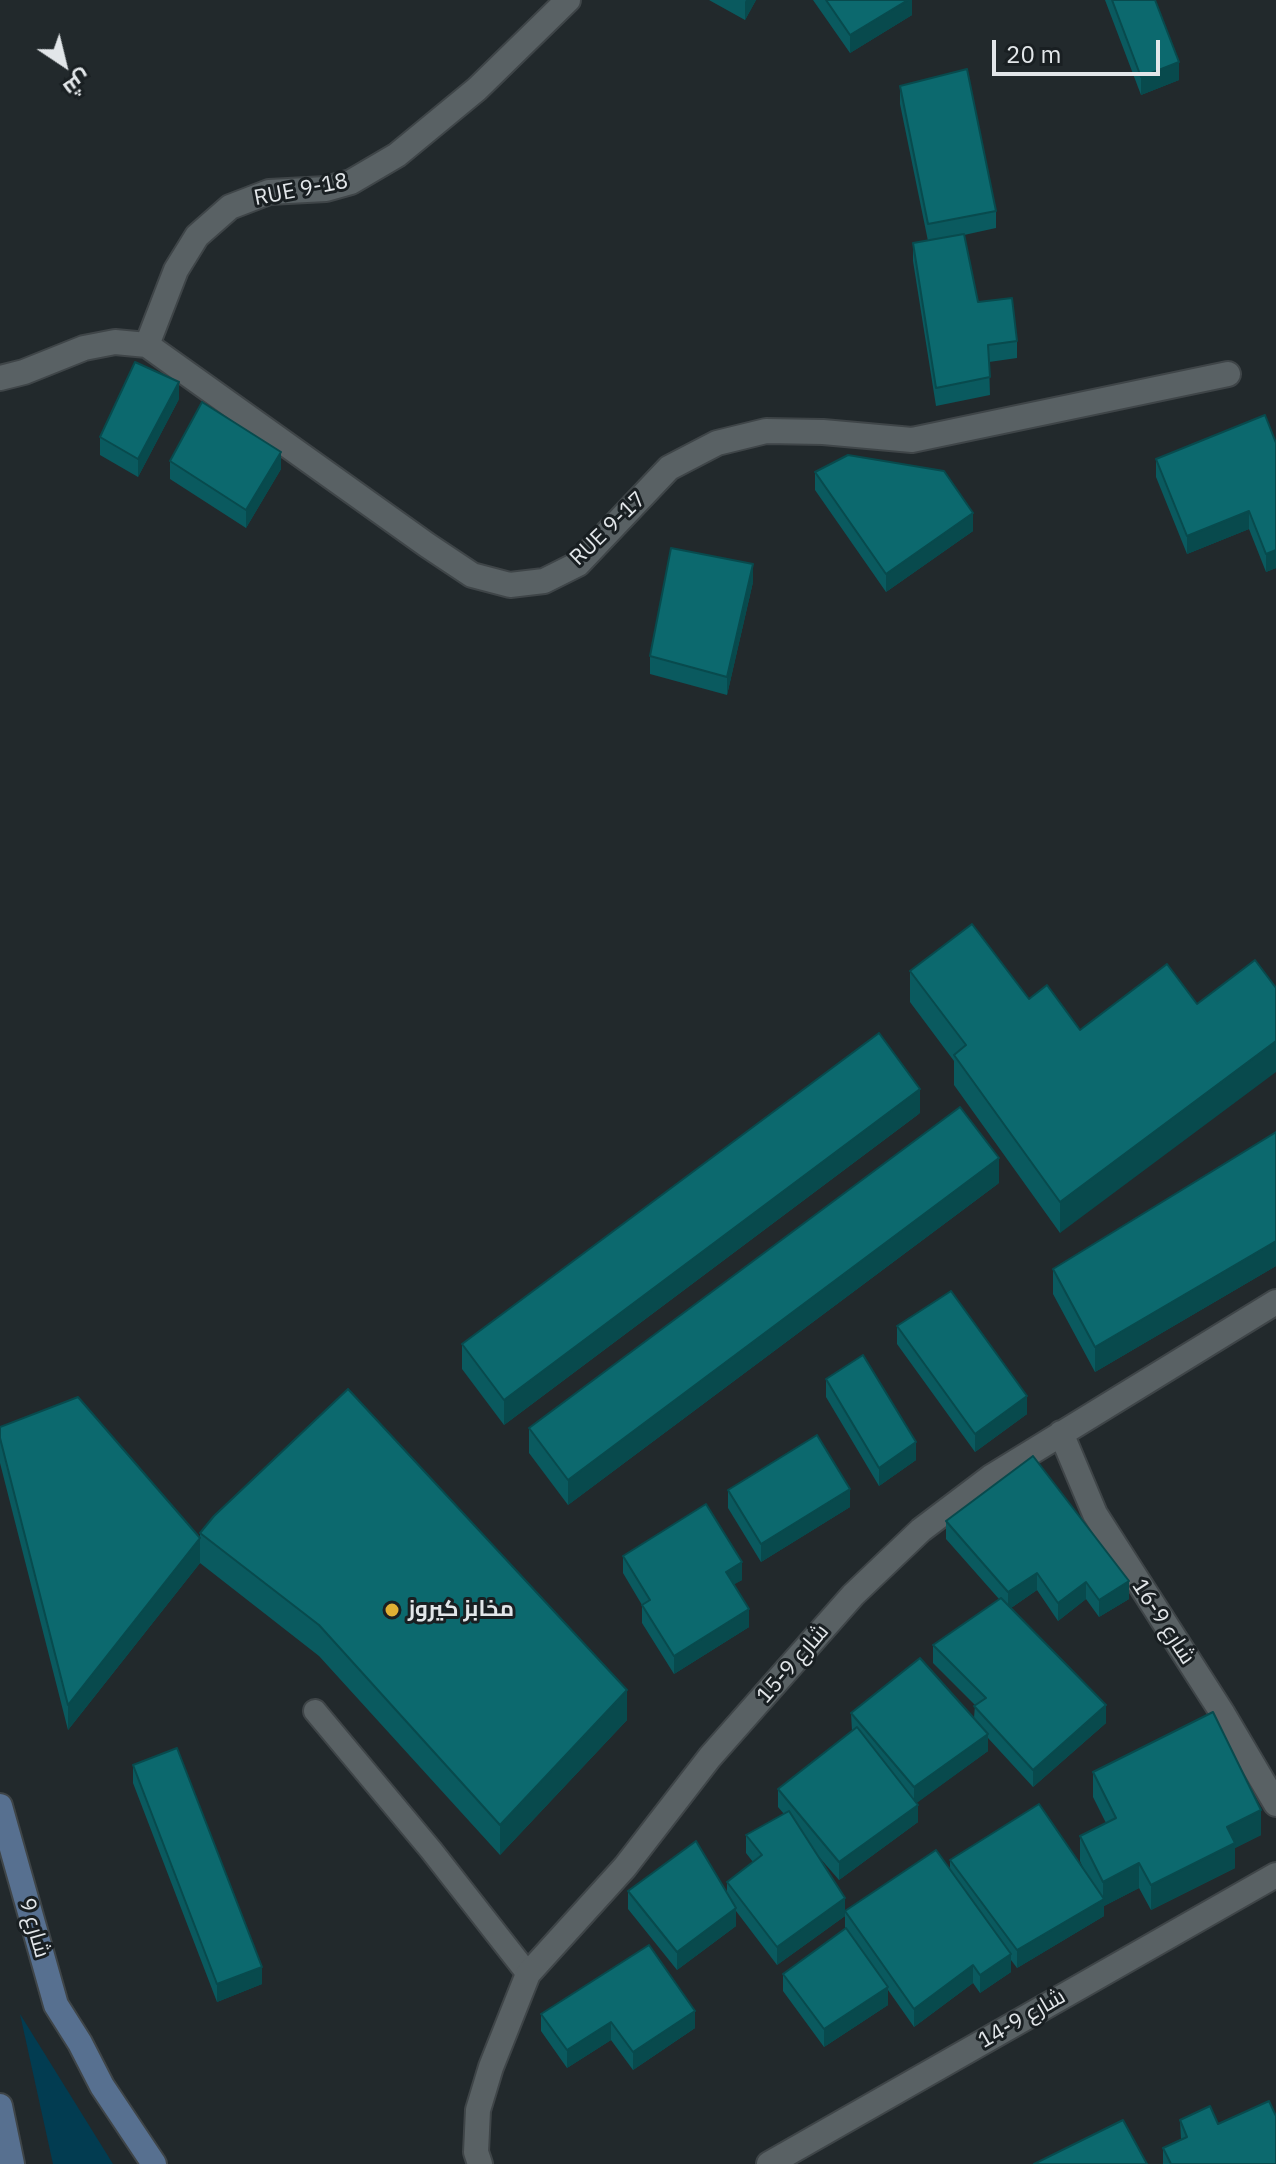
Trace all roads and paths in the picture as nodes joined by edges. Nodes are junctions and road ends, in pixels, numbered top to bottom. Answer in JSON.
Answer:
{"nodes":[{"id":1,"x":568,"y":0,"type":"edge"},
{"id":2,"x":147,"y":345,"type":"junction"},
{"id":3,"x":1228,"y":374,"type":"dead end"},
{"id":4,"x":0,"y":378,"type":"edge"},
{"id":5,"x":1276,"y":1302,"type":"edge"},
{"id":6,"x":1061,"y":1433,"type":"junction"},
{"id":7,"x":315,"y":1711,"type":"dead end"},
{"id":8,"x":1276,"y":1804,"type":"edge"},
{"id":9,"x":0,"y":1806,"type":"edge"},
{"id":10,"x":1276,"y":1875,"type":"edge"},
{"id":11,"x":528,"y":1974,"type":"junction"},
{"id":12,"x":0,"y":2106,"type":"edge"},
{"id":13,"x":12,"y":2164,"type":"edge"},
{"id":14,"x":154,"y":2164,"type":"edge"},
{"id":15,"x":480,"y":2164,"type":"edge"},
{"id":16,"x":769,"y":2164,"type":"edge"}],
"edges":[{"from":1,"to":2,"type":"street","name":"RUE 9-18"},
{"from":2,"to":3,"type":"street","name":"RUE 9-17"},
{"from":2,"to":4,"type":"street"},
{"from":5,"to":6,"type":"street","name":"شارع 9-15"},
{"from":6,"to":8,"type":"street","name":"شارع 9-16"},
{"from":6,"to":11,"type":"street","name":"شارع 9-15"},
{"from":7,"to":11,"type":"lane"},
{"from":9,"to":14,"type":"main road","name":"شارع 9"},
{"from":10,"to":16,"type":"street","name":"شارع 9-14"},
{"from":11,"to":15,"type":"street","name":"شارع 9-15"},
{"from":12,"to":13,"type":"main road"}]}
